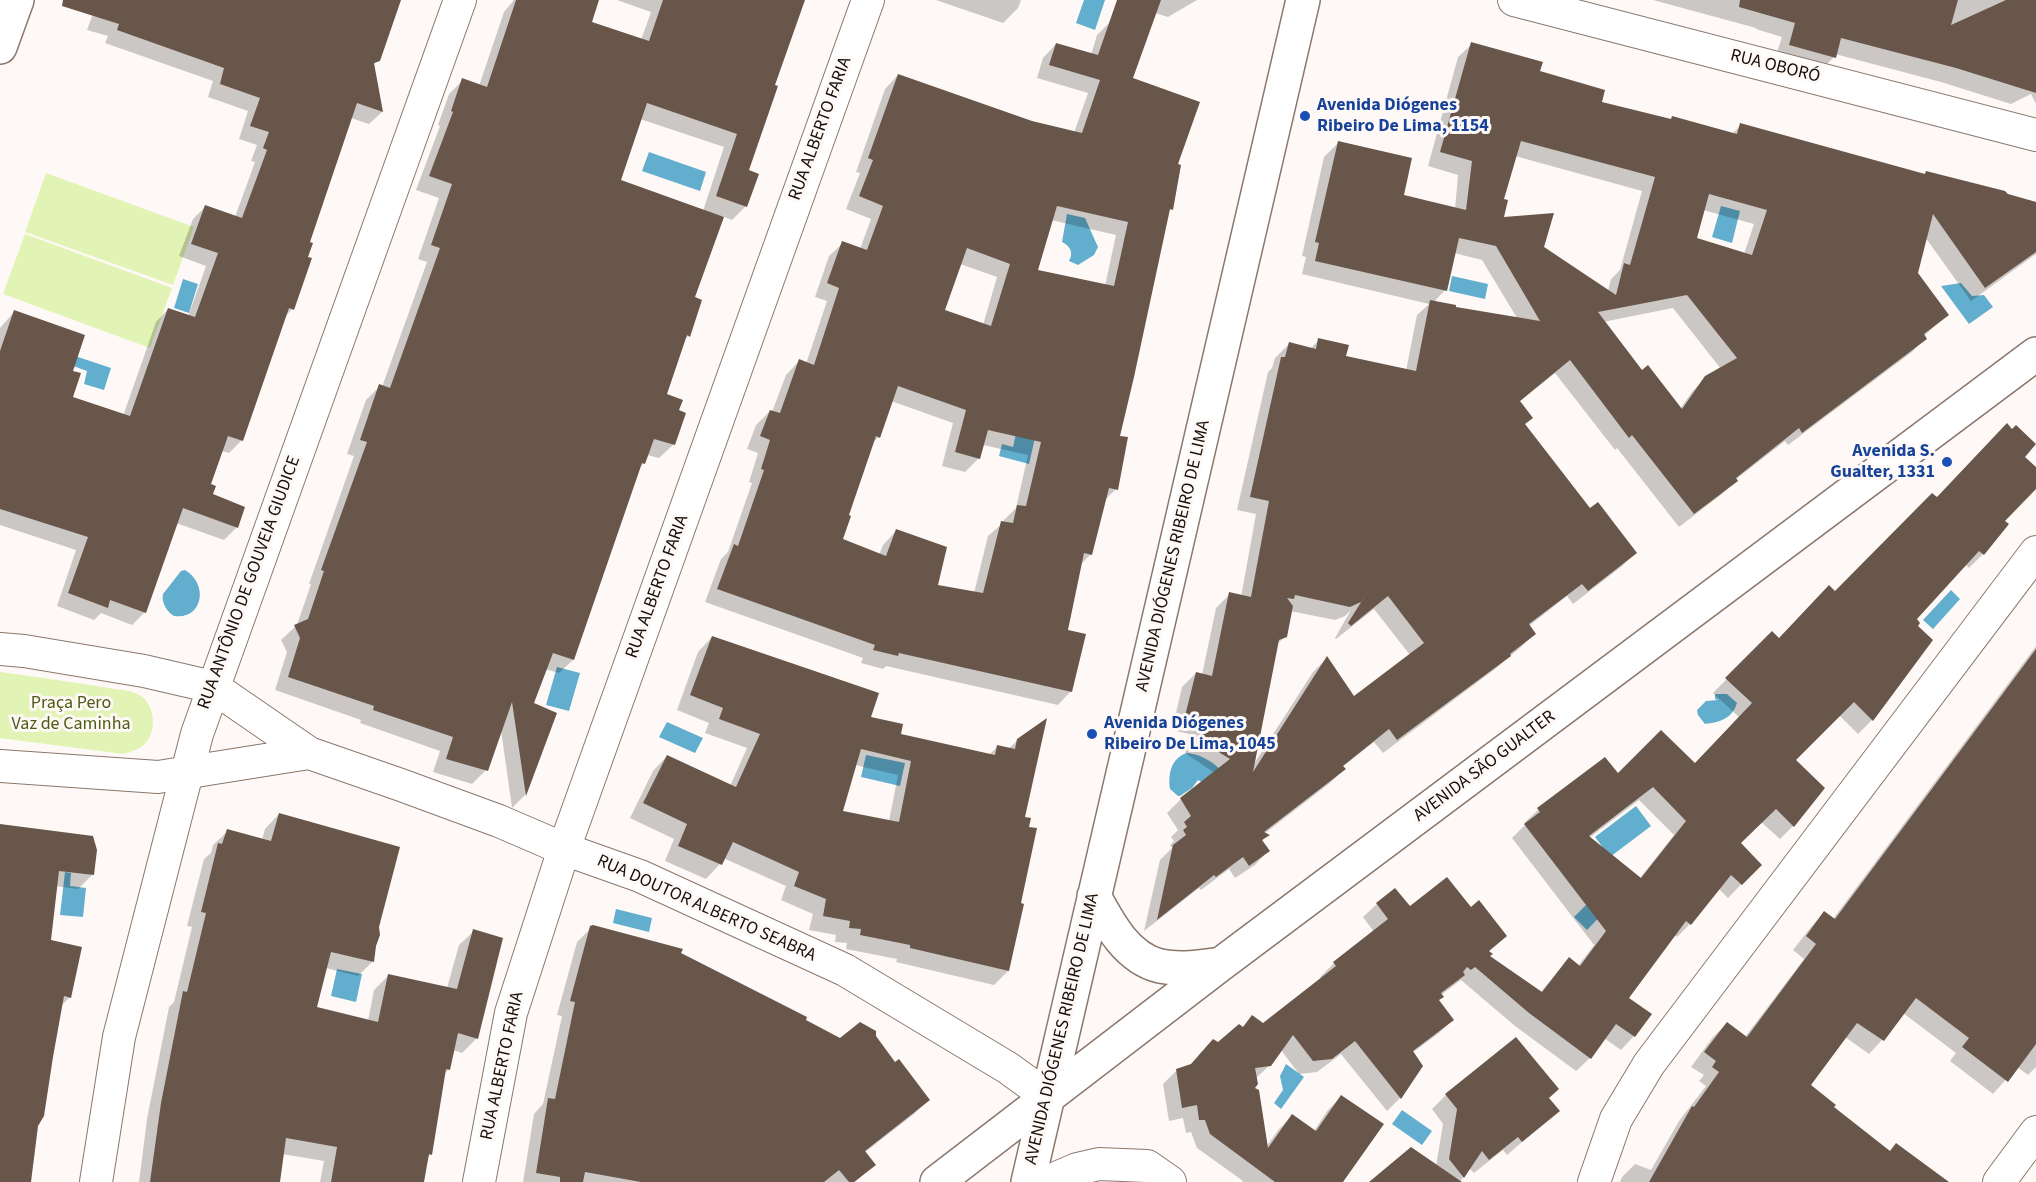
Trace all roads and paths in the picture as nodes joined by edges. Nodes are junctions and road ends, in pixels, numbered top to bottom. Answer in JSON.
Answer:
{"nodes":[{"id":1,"x":17,"y":0,"type":"edge"},
{"id":2,"x":460,"y":0,"type":"edge"},
{"id":3,"x":868,"y":0,"type":"edge"},
{"id":4,"x":1303,"y":0,"type":"edge"},
{"id":5,"x":1514,"y":0,"type":"edge"},
{"id":6,"x":0,"y":48,"type":"edge"},
{"id":7,"x":2036,"y":135,"type":"edge"},
{"id":8,"x":2036,"y":354,"type":"edge"},
{"id":9,"x":2036,"y":552,"type":"edge"},
{"id":10,"x":0,"y":649,"type":"edge"},
{"id":11,"x":213,"y":687,"type":"junction"},
{"id":12,"x":309,"y":753,"type":"junction"},
{"id":13,"x":0,"y":766,"type":"edge"},
{"id":14,"x":187,"y":771,"type":"junction"},
{"id":15,"x":564,"y":849,"type":"junction"},
{"id":16,"x":1094,"y":896,"type":"junction"},
{"id":17,"x":1221,"y":964,"type":"junction"},
{"id":18,"x":1048,"y":1097,"type":"junction"},
{"id":19,"x":2036,"y":1132,"type":"edge"},
{"id":20,"x":96,"y":1182,"type":"edge"},
{"id":21,"x":479,"y":1182,"type":"edge"},
{"id":22,"x":937,"y":1182,"type":"edge"},
{"id":23,"x":1028,"y":1182,"type":"edge"},
{"id":24,"x":1047,"y":1182,"type":"edge"},
{"id":25,"x":1170,"y":1182,"type":"edge"},
{"id":26,"x":1594,"y":1182,"type":"edge"},
{"id":27,"x":1998,"y":1182,"type":"edge"}],
"edges":[{"from":1,"to":6,"type":"main road"},
{"from":2,"to":11,"type":"street","name":"RUA ANTÔNIO DE GOUVEIA GIUDICE"},
{"from":3,"to":15,"type":"street","name":"RUA ALBERTO FARIA"},
{"from":4,"to":16,"type":"main road","name":"AVENIDA DIÓGENES RIBEIRO DE LIMA"},
{"from":5,"to":7,"type":"street","name":"RUA OBORÓ"},
{"from":8,"to":17,"type":"main road","name":"AVENIDA SÃO GUALTER"},
{"from":9,"to":26,"type":"street"},
{"from":10,"to":11,"type":"street"},
{"from":11,"to":12,"type":"street","name":"RUA DOUTOR ALBERTO SEABRA"},
{"from":11,"to":14,"type":"street","name":"RUA ANTÔNIO DE GOUVEIA GIUDICE"},
{"from":12,"to":14,"type":"street","name":"RUA DOUTOR ALBERTO SEABRA"},
{"from":12,"to":15,"type":"street","name":"RUA DOUTOR ALBERTO SEABRA"},
{"from":13,"to":14,"type":"street"},
{"from":14,"to":20,"type":"street","name":"RUA ANTÔNIO DE GOUVEIA GIUDICE"},
{"from":15,"to":18,"type":"street","name":"RUA DOUTOR ALBERTO SEABRA"},
{"from":15,"to":21,"type":"street","name":"RUA ALBERTO FARIA"},
{"from":16,"to":17,"type":"main road"},
{"from":16,"to":18,"type":"main road","name":"AVENIDA DIÓGENES RIBEIRO DE LIMA"},
{"from":17,"to":18,"type":"main road","name":"AVENIDA SÃO GUALTER"},
{"from":18,"to":22,"type":"main road","name":"AVENIDA SÃO GUALTER"},
{"from":18,"to":23,"type":"main road","name":"AVENIDA DIÓGENES RIBEIRO DE LIMA"},
{"from":19,"to":27,"type":"street"},
{"from":24,"to":25,"type":"street"}]}
